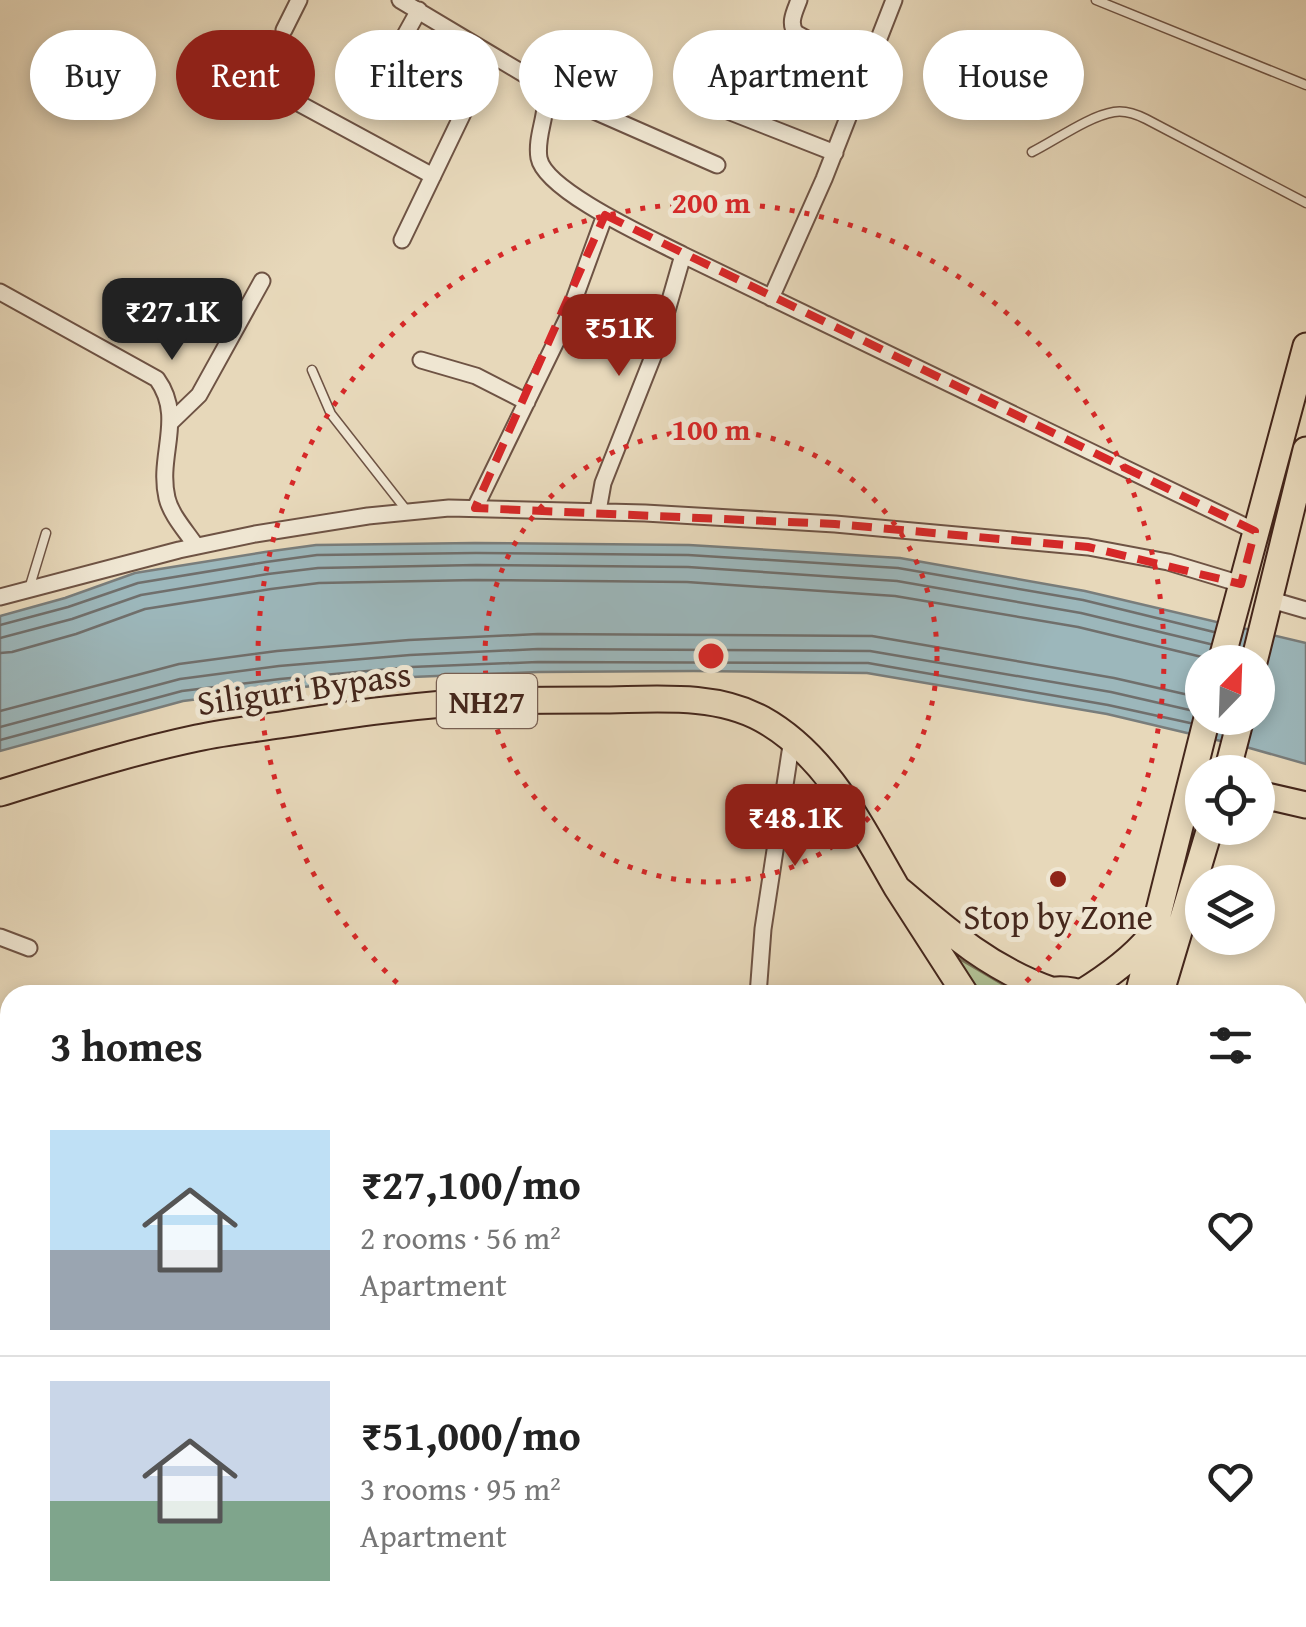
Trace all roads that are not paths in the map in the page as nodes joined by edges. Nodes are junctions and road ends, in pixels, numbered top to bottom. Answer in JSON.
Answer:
{"nodes":[{"id":1,"x":300,"y":0,"type":"edge"},
{"id":2,"x":400,"y":0,"type":"edge"},
{"id":3,"x":437,"y":0,"type":"edge"},
{"id":4,"x":799,"y":0,"type":"edge"},
{"id":5,"x":894,"y":0,"type":"edge"},
{"id":6,"x":1096,"y":0,"type":"edge"},
{"id":7,"x":424,"y":13,"type":"junction"},
{"id":8,"x":284,"y":30,"type":"dead end"},
{"id":9,"x":413,"y":30,"type":"edge"},
{"id":10,"x":452,"y":30,"type":"edge"},
{"id":11,"x":793,"y":30,"type":"edge"},
{"id":12,"x":882,"y":30,"type":"edge"},
{"id":13,"x":1306,"y":85,"type":"edge"},
{"id":14,"x":315,"y":112,"type":"edge"},
{"id":15,"x":460,"y":120,"type":"edge"},
{"id":16,"x":544,"y":120,"type":"edge"},
{"id":17,"x":614,"y":120,"type":"edge"},
{"id":18,"x":751,"y":120,"type":"edge"},
{"id":19,"x":848,"y":120,"type":"edge"},
{"id":20,"x":1032,"y":152,"type":"dead end"},
{"id":21,"x":835,"y":153,"type":"junction"},
{"id":22,"x":716,"y":165,"type":"dead end"},
{"id":23,"x":433,"y":176,"type":"junction"},
{"id":24,"x":1306,"y":203,"type":"edge"},
{"id":25,"x":605,"y":215,"type":"junction"},
{"id":26,"x":402,"y":240,"type":"dead end"},
{"id":27,"x":683,"y":256,"type":"junction"},
{"id":28,"x":262,"y":281,"type":"dead end"},
{"id":29,"x":0,"y":292,"type":"edge"},
{"id":30,"x":771,"y":298,"type":"junction"},
{"id":31,"x":1306,"y":346,"type":"edge"},
{"id":32,"x":421,"y":360,"type":"dead end"},
{"id":33,"x":312,"y":370,"type":"dead end"},
{"id":34,"x":527,"y":402,"type":"junction"},
{"id":35,"x":170,"y":423,"type":"junction"},
{"id":36,"x":1306,"y":450,"type":"edge"},
{"id":37,"x":475,"y":508,"type":"junction"},
{"id":38,"x":407,"y":511,"type":"junction"},
{"id":39,"x":598,"y":511,"type":"junction"},
{"id":40,"x":1255,"y":531,"type":"junction"},
{"id":41,"x":46,"y":534,"type":"dead end"},
{"id":42,"x":196,"y":546,"type":"junction"},
{"id":43,"x":29,"y":589,"type":"junction"},
{"id":44,"x":1238,"y":594,"type":"junction"},
{"id":45,"x":0,"y":597,"type":"edge"},
{"id":46,"x":1266,"y":606,"type":"junction"},
{"id":47,"x":1306,"y":610,"type":"edge"},
{"id":48,"x":1225,"y":645,"type":"edge"},
{"id":49,"x":1258,"y":645,"type":"edge"},
{"id":50,"x":1203,"y":735,"type":"edge"},
{"id":51,"x":792,"y":739,"type":"junction"},
{"id":52,"x":0,"y":793,"type":"edge"},
{"id":53,"x":1275,"y":798,"type":"edge"},
{"id":54,"x":1306,"y":805,"type":"edge"},
{"id":55,"x":1205,"y":845,"type":"edge"},
{"id":56,"x":898,"y":888,"type":"junction"},
{"id":57,"x":1154,"y":933,"type":"junction"},
{"id":58,"x":0,"y":936,"type":"edge"},
{"id":59,"x":29,"y":948,"type":"dead end"},
{"id":60,"x":759,"y":985,"type":"edge"},
{"id":61,"x":960,"y":985,"type":"edge"},
{"id":62,"x":1031,"y":985,"type":"edge"},
{"id":63,"x":1095,"y":985,"type":"edge"},
{"id":64,"x":1141,"y":985,"type":"edge"},
{"id":65,"x":1163,"y":985,"type":"edge"}],
"edges":[{"from":1,"to":8,"type":"street"},
{"from":2,"to":7,"type":"street"},
{"from":3,"to":7,"type":"street"},
{"from":4,"to":11,"type":"street"},
{"from":5,"to":12,"type":"street"},
{"from":6,"to":13,"type":"lane"},
{"from":7,"to":9,"type":"street"},
{"from":7,"to":10,"type":"street"},
{"from":14,"to":23,"type":"street"},
{"from":15,"to":23,"type":"street"},
{"from":16,"to":25,"type":"street"},
{"from":17,"to":22,"type":"street"},
{"from":18,"to":21,"type":"street"},
{"from":19,"to":21,"type":"street"},
{"from":20,"to":24,"type":"lane"},
{"from":21,"to":30,"type":"street"},
{"from":23,"to":26,"type":"street"},
{"from":25,"to":27,"type":"street"},
{"from":25,"to":34,"type":"street"},
{"from":27,"to":30,"type":"street"},
{"from":27,"to":39,"type":"street"},
{"from":28,"to":35,"type":"street"},
{"from":29,"to":35,"type":"street"},
{"from":30,"to":40,"type":"street"},
{"from":31,"to":40,"type":"main road"},
{"from":32,"to":34,"type":"street"},
{"from":33,"to":38,"type":"lane"},
{"from":34,"to":37,"type":"street"},
{"from":35,"to":42,"type":"street"},
{"from":36,"to":46,"type":"main road"},
{"from":37,"to":38,"type":"street"},
{"from":37,"to":39,"type":"street"},
{"from":38,"to":42,"type":"street"},
{"from":39,"to":44,"type":"street"},
{"from":40,"to":44,"type":"main road"},
{"from":41,"to":43,"type":"lane"},
{"from":42,"to":43,"type":"street"},
{"from":43,"to":45,"type":"street"},
{"from":44,"to":48,"type":"main road"},
{"from":46,"to":47,"type":"street"},
{"from":46,"to":49,"type":"main road"},
{"from":50,"to":57,"type":"main road"},
{"from":51,"to":52,"type":"main road","name":"Siliguri Bypass","number":"NH27"},
{"from":51,"to":56,"type":"main road","name":"Siliguri Bypass","number":"NH27"},
{"from":51,"to":60,"type":"street"},
{"from":53,"to":54,"type":"main road"},
{"from":55,"to":65,"type":"main road"},
{"from":56,"to":61,"type":"main road","number":"NH27"},
{"from":56,"to":62,"type":"main road","number":"NH27"},
{"from":57,"to":63,"type":"main road"},
{"from":57,"to":64,"type":"main road"},
{"from":58,"to":59,"type":"street"}]}
